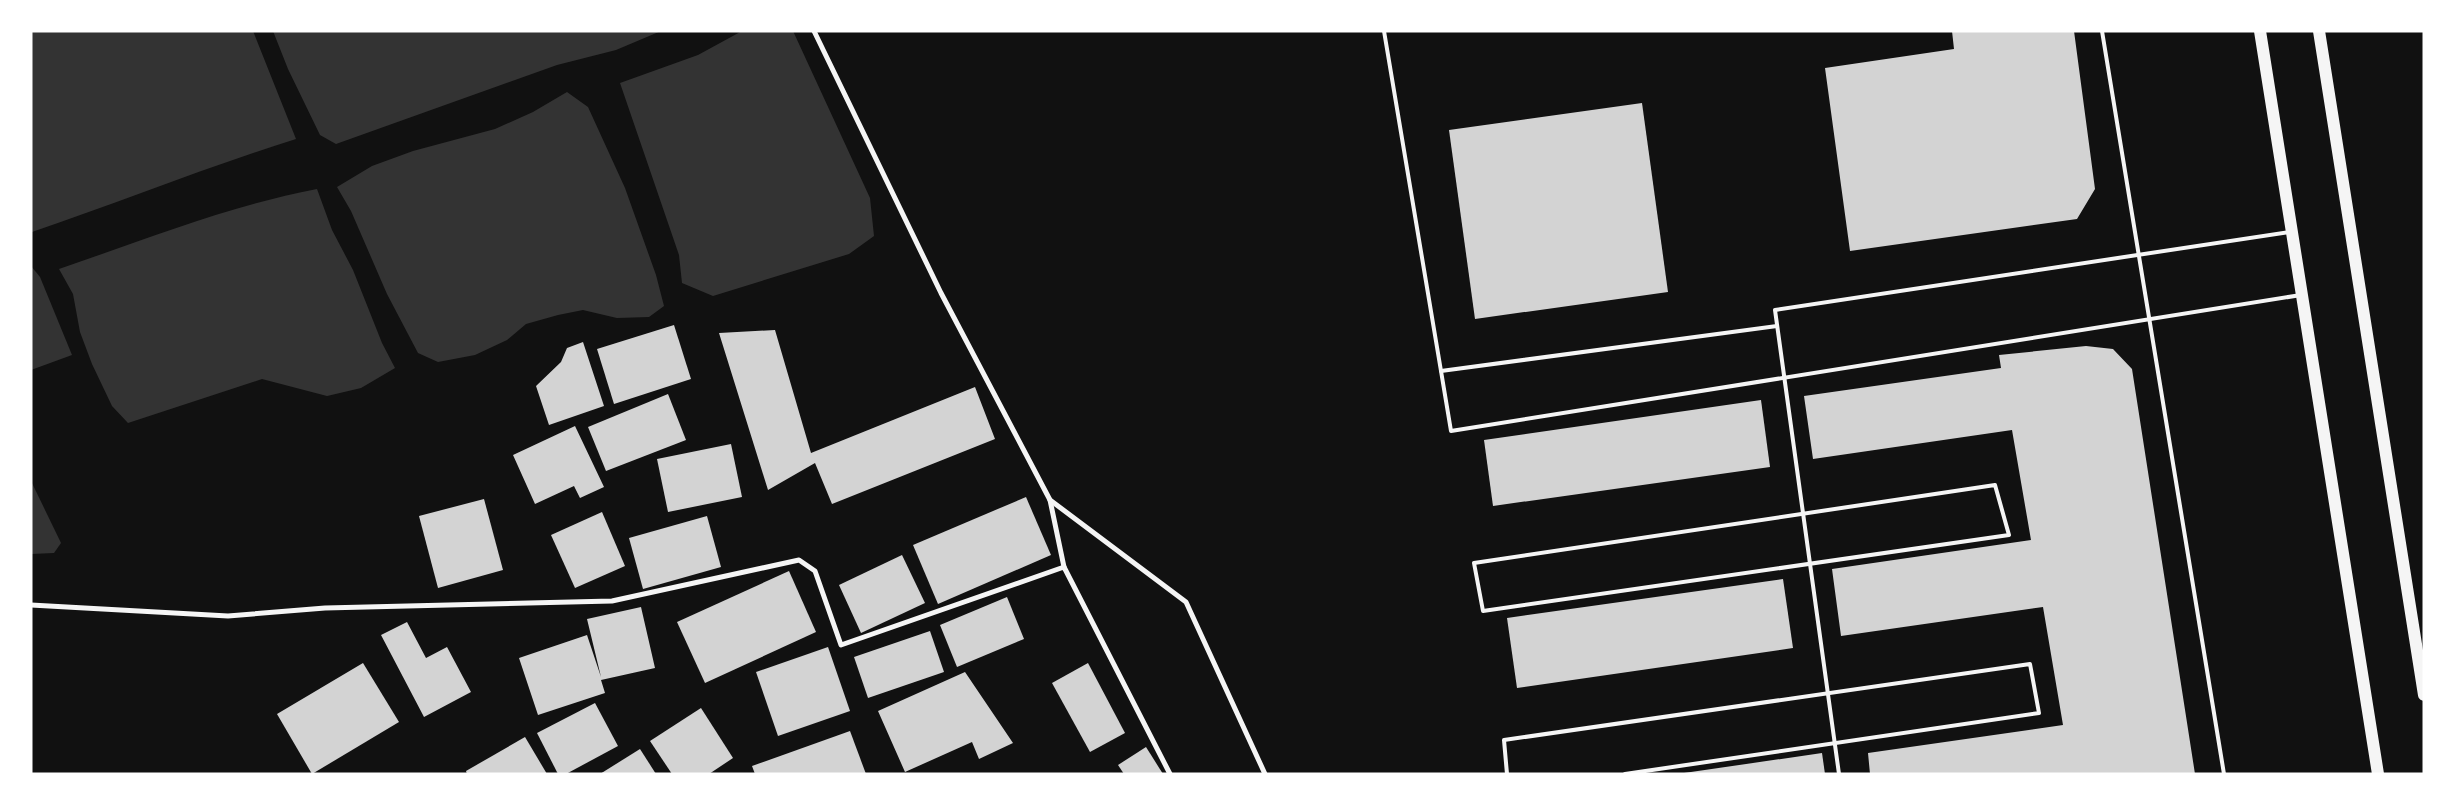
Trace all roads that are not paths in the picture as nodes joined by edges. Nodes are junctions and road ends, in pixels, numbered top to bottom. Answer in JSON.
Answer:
{"nodes":[{"id":1,"x":814,"y":31,"type":"edge"},
{"id":2,"x":1384,"y":31,"type":"edge"},
{"id":3,"x":2102,"y":31,"type":"edge"},
{"id":4,"x":2260,"y":31,"type":"edge"},
{"id":5,"x":2318,"y":31,"type":"edge"},
{"id":6,"x":2291,"y":232,"type":"junction"},
{"id":7,"x":2139,"y":255,"type":"junction"},
{"id":8,"x":2302,"y":295,"type":"junction"},
{"id":9,"x":2149,"y":320,"type":"junction"},
{"id":10,"x":1778,"y":326,"type":"junction"},
{"id":11,"x":1440,"y":371,"type":"junction"},
{"id":12,"x":1784,"y":378,"type":"junction"},
{"id":13,"x":1050,"y":500,"type":"junction"},
{"id":14,"x":1803,"y":513,"type":"junction"},
{"id":15,"x":1810,"y":564,"type":"junction"},
{"id":16,"x":1064,"y":567,"type":"junction"},
{"id":17,"x":31,"y":605,"type":"edge"},
{"id":18,"x":1828,"y":693,"type":"junction"},
{"id":19,"x":2424,"y":695,"type":"edge"},
{"id":20,"x":1835,"y":743,"type":"junction"},
{"id":21,"x":1170,"y":774,"type":"edge"},
{"id":22,"x":1265,"y":774,"type":"edge"},
{"id":23,"x":1507,"y":774,"type":"edge"},
{"id":24,"x":1625,"y":774,"type":"edge"},
{"id":25,"x":1839,"y":774,"type":"edge"},
{"id":26,"x":2224,"y":774,"type":"edge"},
{"id":27,"x":2378,"y":774,"type":"edge"}],
"edges":[{"from":1,"to":13,"type":"street"},
{"from":2,"to":11,"type":"lane"},
{"from":3,"to":7,"type":"lane"},
{"from":4,"to":6,"type":"main road"},
{"from":5,"to":19,"type":"main road"},
{"from":6,"to":7,"type":"lane"},
{"from":6,"to":8,"type":"main road"},
{"from":7,"to":9,"type":"lane"},
{"from":7,"to":10,"type":"lane"},
{"from":8,"to":9,"type":"lane"},
{"from":8,"to":27,"type":"main road"},
{"from":9,"to":12,"type":"lane"},
{"from":9,"to":26,"type":"lane"},
{"from":10,"to":11,"type":"lane"},
{"from":10,"to":12,"type":"lane"},
{"from":11,"to":12,"type":"lane"},
{"from":12,"to":14,"type":"lane"},
{"from":13,"to":16,"type":"street"},
{"from":13,"to":22,"type":"street"},
{"from":14,"to":15,"type":"lane"},
{"from":14,"to":15,"type":"lane"},
{"from":14,"to":15,"type":"lane"},
{"from":15,"to":18,"type":"lane"},
{"from":16,"to":17,"type":"street"},
{"from":16,"to":21,"type":"street"},
{"from":18,"to":20,"type":"lane"},
{"from":18,"to":20,"type":"lane"},
{"from":18,"to":23,"type":"lane"},
{"from":20,"to":24,"type":"lane"},
{"from":20,"to":25,"type":"lane"}]}
